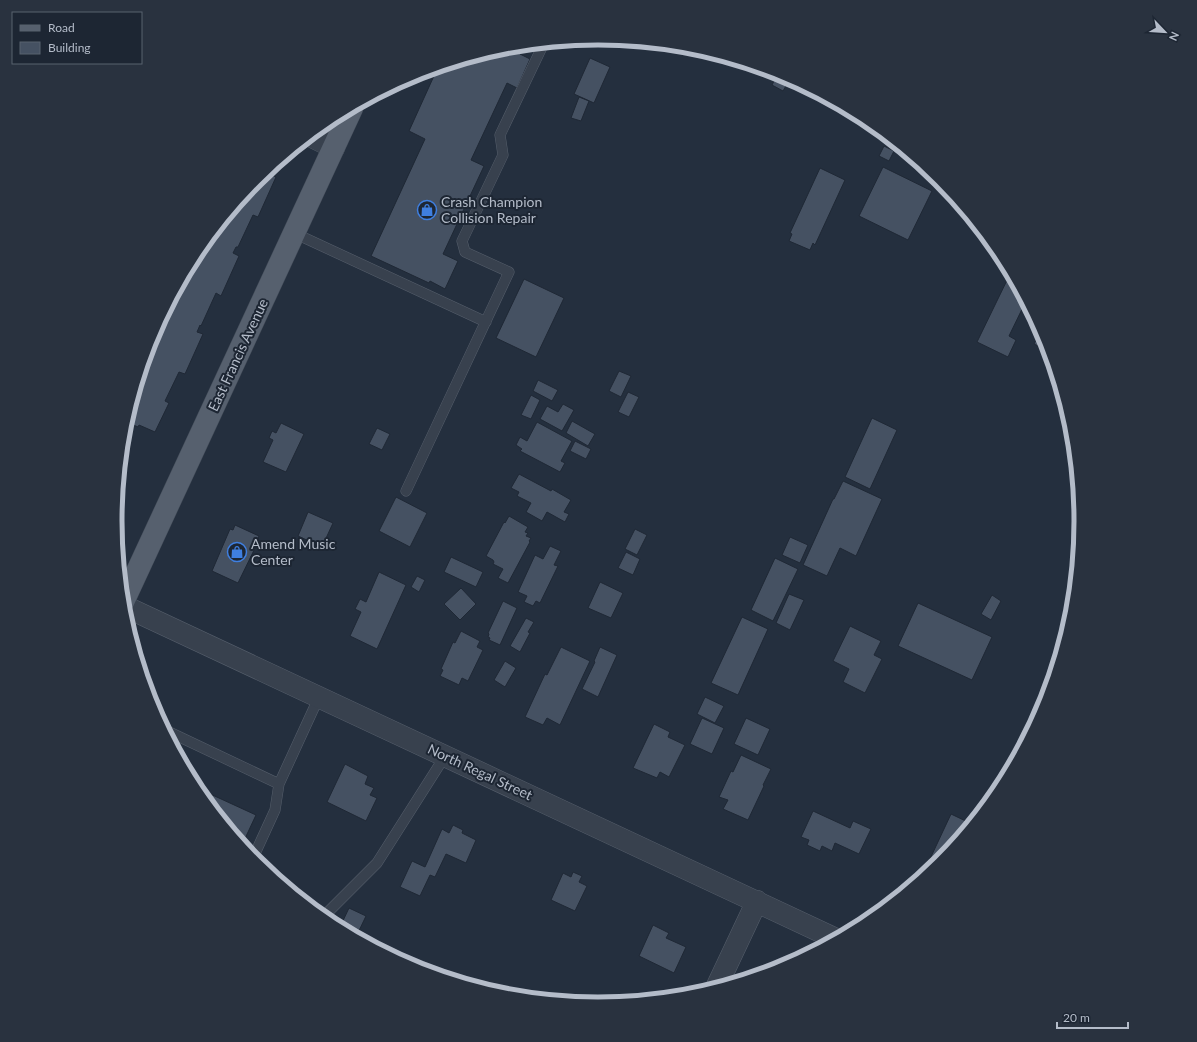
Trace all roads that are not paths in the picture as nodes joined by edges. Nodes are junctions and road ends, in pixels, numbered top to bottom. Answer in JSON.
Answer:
{"nodes":[{"id":1,"x":541,"y":48,"type":"edge"},
{"id":2,"x":348,"y":117,"type":"edge"},
{"id":3,"x":315,"y":139,"type":"edge"},
{"id":4,"x":334,"y":148,"type":"junction"},
{"id":5,"x":294,"y":233,"type":"junction"},
{"id":6,"x":486,"y":322,"type":"junction"},
{"id":7,"x":406,"y":491,"type":"dead end"},
{"id":8,"x":128,"y":592,"type":"edge"},
{"id":9,"x":131,"y":609,"type":"edge"},
{"id":10,"x":319,"y":697,"type":"junction"},
{"id":11,"x":173,"y":734,"type":"edge"},
{"id":12,"x":445,"y":756,"type":"junction"},
{"id":13,"x":279,"y":784,"type":"junction"},
{"id":14,"x":256,"y":851,"type":"edge"},
{"id":15,"x":757,"y":902,"type":"junction"},
{"id":16,"x":328,"y":912,"type":"edge"},
{"id":17,"x":830,"y":936,"type":"edge"},
{"id":18,"x":719,"y":982,"type":"edge"}],
"edges":[{"from":1,"to":6,"type":"lane"},
{"from":2,"to":4,"type":"main road","name":"East Francis Avenue"},
{"from":3,"to":4,"type":"street"},
{"from":4,"to":5,"type":"main road","name":"East Francis Avenue"},
{"from":5,"to":6,"type":"lane"},
{"from":5,"to":8,"type":"main road","name":"East Francis Avenue"},
{"from":6,"to":7,"type":"lane"},
{"from":9,"to":10,"type":"street","name":"North Regal Street"},
{"from":10,"to":12,"type":"street","name":"North Regal Street"},
{"from":10,"to":13,"type":"lane"},
{"from":11,"to":13,"type":"lane"},
{"from":12,"to":15,"type":"street","name":"North Regal Street"},
{"from":12,"to":16,"type":"lane"},
{"from":13,"to":14,"type":"lane"},
{"from":15,"to":17,"type":"street","name":"North Regal Street"},
{"from":15,"to":18,"type":"street"}]}
